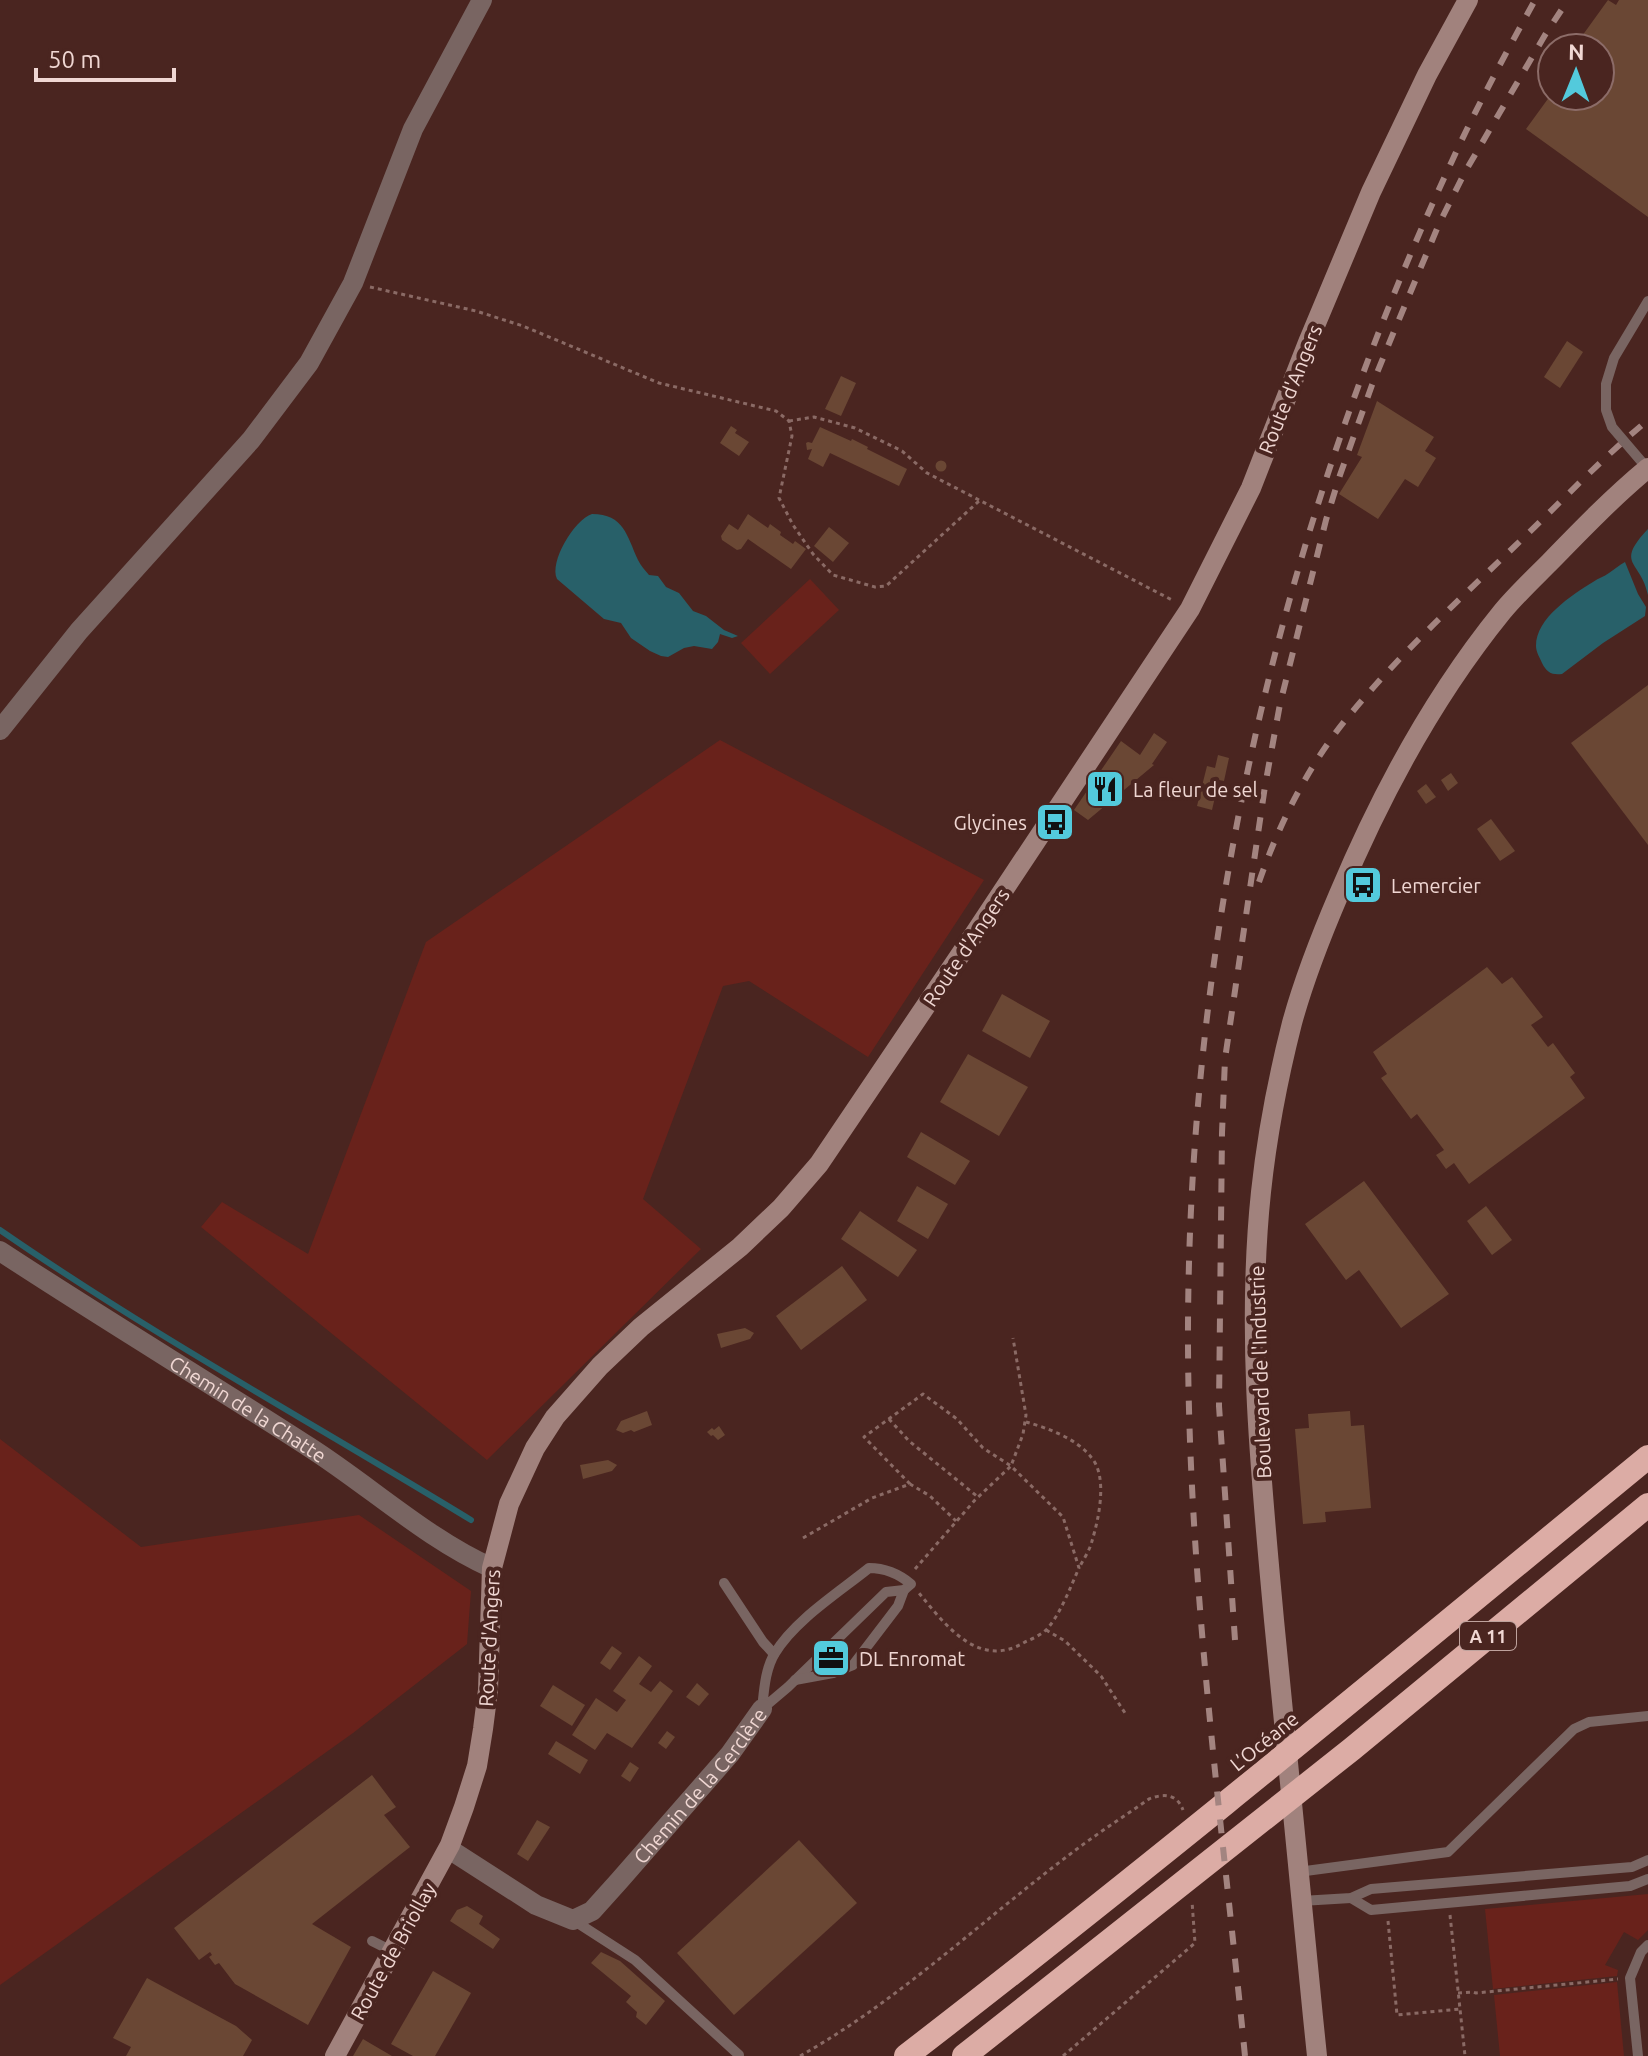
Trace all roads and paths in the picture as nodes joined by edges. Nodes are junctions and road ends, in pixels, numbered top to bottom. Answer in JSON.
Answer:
{"nodes":[{"id":1,"x":482,"y":0,"type":"edge"},
{"id":2,"x":1468,"y":0,"type":"edge"},
{"id":3,"x":353,"y":283,"type":"junction"},
{"id":4,"x":1648,"y":301,"type":"edge"},
{"id":5,"x":789,"y":421,"type":"junction"},
{"id":6,"x":1648,"y":468,"type":"edge"},
{"id":7,"x":979,"y":501,"type":"junction"},
{"id":8,"x":1190,"y":609,"type":"junction"},
{"id":9,"x":0,"y":730,"type":"edge"},
{"id":10,"x":0,"y":1251,"type":"edge"},
{"id":11,"x":1013,"y":1338,"type":"dead end"},
{"id":12,"x":889,"y":1419,"type":"junction"},
{"id":13,"x":1025,"y":1422,"type":"junction"},
{"id":14,"x":1648,"y":1457,"type":"edge"},
{"id":15,"x":1011,"y":1466,"type":"junction"},
{"id":16,"x":910,"y":1484,"type":"junction"},
{"id":17,"x":978,"y":1497,"type":"junction"},
{"id":18,"x":1648,"y":1505,"type":"edge"},
{"id":19,"x":957,"y":1522,"type":"junction"},
{"id":20,"x":803,"y":1538,"type":"dead end"},
{"id":21,"x":492,"y":1568,"type":"junction"},
{"id":22,"x":1079,"y":1568,"type":"junction"},
{"id":23,"x":724,"y":1583,"type":"dead end"},
{"id":24,"x":907,"y":1584,"type":"junction"},
{"id":25,"x":1046,"y":1630,"type":"junction"},
{"id":26,"x":774,"y":1654,"type":"junction"},
{"id":27,"x":795,"y":1680,"type":"junction"},
{"id":28,"x":762,"y":1709,"type":"junction"},
{"id":29,"x":1125,"y":1713,"type":"dead end"},
{"id":30,"x":1648,"y":1716,"type":"edge"},
{"id":31,"x":450,"y":1847,"type":"junction"},
{"id":32,"x":1648,"y":1860,"type":"edge"},
{"id":33,"x":1298,"y":1872,"type":"junction"},
{"id":34,"x":1648,"y":1879,"type":"edge"},
{"id":35,"x":1351,"y":1898,"type":"junction"},
{"id":36,"x":1301,"y":1901,"type":"junction"},
{"id":37,"x":1450,"y":1915,"type":"dead end"},
{"id":38,"x":573,"y":1920,"type":"junction"},
{"id":39,"x":1388,"y":1921,"type":"dead end"},
{"id":40,"x":372,"y":1941,"type":"dead end"},
{"id":41,"x":1648,"y":1945,"type":"edge"},
{"id":42,"x":392,"y":1951,"type":"junction"},
{"id":43,"x":1630,"y":1978,"type":"junction"},
{"id":44,"x":1458,"y":1993,"type":"junction"},
{"id":45,"x":1460,"y":2009,"type":"junction"},
{"id":46,"x":739,"y":2055,"type":"edge"},
{"id":47,"x":335,"y":2056,"type":"edge"},
{"id":48,"x":906,"y":2056,"type":"edge"},
{"id":49,"x":964,"y":2056,"type":"edge"},
{"id":50,"x":1317,"y":2056,"type":"edge"},
{"id":51,"x":1465,"y":2056,"type":"edge"},
{"id":52,"x":1638,"y":2056,"type":"edge"}],
"edges":[{"from":1,"to":3,"type":"street"},
{"from":2,"to":8,"type":"street","name":"Route d'Angers"},
{"from":3,"to":5,"type":"path"},
{"from":3,"to":9,"type":"street"},
{"from":4,"to":6,"type":"lane"},
{"from":5,"to":7,"type":"path"},
{"from":5,"to":7,"type":"path"},
{"from":6,"to":33,"type":"street","name":"Boulevard de l'Industrie"},
{"from":7,"to":8,"type":"path"},
{"from":8,"to":21,"type":"street","name":"Route d'Angers"},
{"from":10,"to":21,"type":"street","name":"Chemin de la Chatte"},
{"from":11,"to":13,"type":"path"},
{"from":12,"to":15,"type":"path"},
{"from":12,"to":16,"type":"path"},
{"from":12,"to":17,"type":"path"},
{"from":13,"to":15,"type":"path"},
{"from":13,"to":22,"type":"path"},
{"from":14,"to":48,"type":"highway","name":"L’Océane","number":"A 11"},
{"from":15,"to":17,"type":"path"},
{"from":15,"to":22,"type":"path"},
{"from":16,"to":19,"type":"path"},
{"from":16,"to":20,"type":"path"},
{"from":17,"to":19,"type":"path"},
{"from":18,"to":49,"type":"highway","number":"A 11"},
{"from":19,"to":24,"type":"path"},
{"from":21,"to":31,"type":"street","name":"Route d'Angers"},
{"from":22,"to":25,"type":"path"},
{"from":23,"to":26,"type":"lane"},
{"from":24,"to":25,"type":"path"},
{"from":24,"to":26,"type":"lane","name":"Chemin de la Cerclère"},
{"from":24,"to":27,"type":"lane"},
{"from":24,"to":27,"type":"lane"},
{"from":25,"to":29,"type":"path"},
{"from":26,"to":28,"type":"lane","name":"Chemin de la Cerclère"},
{"from":27,"to":28,"type":"lane"},
{"from":28,"to":38,"type":"street","name":"Chemin de la Cerclère"},
{"from":30,"to":33,"type":"lane"},
{"from":31,"to":38,"type":"street"},
{"from":31,"to":42,"type":"street","name":"Route de Briollay"},
{"from":32,"to":35,"type":"lane"},
{"from":33,"to":36,"type":"street","name":"Boulevard de l'Industrie"},
{"from":34,"to":35,"type":"lane"},
{"from":35,"to":36,"type":"lane"},
{"from":36,"to":50,"type":"street","name":"Boulevard de l'Industrie"},
{"from":37,"to":44,"type":"path"},
{"from":38,"to":46,"type":"lane"},
{"from":39,"to":45,"type":"path"},
{"from":40,"to":42,"type":"lane"},
{"from":41,"to":43,"type":"lane"},
{"from":42,"to":47,"type":"street","name":"Route de Briollay"},
{"from":43,"to":44,"type":"path"},
{"from":43,"to":52,"type":"lane"},
{"from":44,"to":45,"type":"path"},
{"from":45,"to":51,"type":"path"}]}
